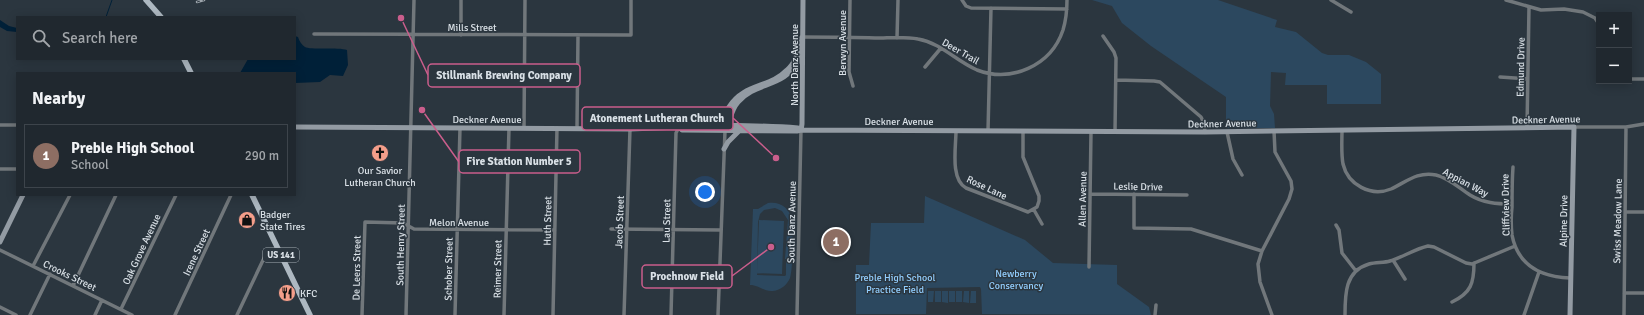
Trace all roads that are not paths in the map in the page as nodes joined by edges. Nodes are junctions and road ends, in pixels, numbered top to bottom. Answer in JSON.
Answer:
{"nodes":[{"id":1,"x":146,"y":0,"type":"edge"},
{"id":2,"x":414,"y":0,"type":"edge"},
{"id":3,"x":461,"y":0,"type":"edge"},
{"id":4,"x":525,"y":0,"type":"edge"},
{"id":5,"x":631,"y":0,"type":"edge"},
{"id":6,"x":803,"y":0,"type":"edge"},
{"id":7,"x":850,"y":0,"type":"edge"},
{"id":8,"x":898,"y":0,"type":"edge"},
{"id":9,"x":962,"y":0,"type":"edge"},
{"id":10,"x":1067,"y":0,"type":"edge"},
{"id":11,"x":1331,"y":0,"type":"edge"},
{"id":12,"x":1506,"y":0,"type":"edge"},
{"id":13,"x":1528,"y":7,"type":"junction"},
{"id":14,"x":991,"y":8,"type":"junction"},
{"id":15,"x":1067,"y":9,"type":"junction"},
{"id":16,"x":1351,"y":12,"type":"dead end"},
{"id":17,"x":160,"y":16,"type":"edge"},
{"id":18,"x":1596,"y":20,"type":"edge"},
{"id":19,"x":314,"y":34,"type":"dead end"},
{"id":20,"x":413,"y":34,"type":"junction"},
{"id":21,"x":461,"y":35,"type":"junction"},
{"id":22,"x":525,"y":35,"type":"junction"},
{"id":23,"x":578,"y":36,"type":"junction"},
{"id":24,"x":1104,"y":36,"type":"dead end"},
{"id":25,"x":802,"y":37,"type":"junction"},
{"id":26,"x":850,"y":37,"type":"junction"},
{"id":27,"x":897,"y":38,"type":"junction"},
{"id":28,"x":804,"y":46,"type":"junction"},
{"id":29,"x":941,"y":48,"type":"junction"},
{"id":30,"x":185,"y":60,"type":"edge"},
{"id":31,"x":924,"y":67,"type":"dead end"},
{"id":32,"x":191,"y":72,"type":"edge"},
{"id":33,"x":989,"y":73,"type":"junction"},
{"id":34,"x":1500,"y":77,"type":"dead end"},
{"id":35,"x":1528,"y":79,"type":"junction"},
{"id":36,"x":1632,"y":79,"type":"edge"},
{"id":37,"x":1644,"y":79,"type":"edge"},
{"id":38,"x":1116,"y":80,"type":"junction"},
{"id":39,"x":853,"y":86,"type":"dead end"},
{"id":40,"x":725,"y":114,"type":"junction"},
{"id":41,"x":1644,"y":124,"type":"edge"},
{"id":42,"x":0,"y":125,"type":"edge"},
{"id":43,"x":16,"y":125,"type":"edge"},
{"id":44,"x":706,"y":125,"type":"junction"},
{"id":45,"x":296,"y":127,"type":"edge"},
{"id":46,"x":411,"y":127,"type":"junction"},
{"id":47,"x":678,"y":127,"type":"junction"},
{"id":48,"x":725,"y":127,"type":"junction"},
{"id":49,"x":1574,"y":127,"type":"junction"},
{"id":50,"x":1626,"y":127,"type":"junction"},
{"id":51,"x":460,"y":128,"type":"junction"},
{"id":52,"x":508,"y":128,"type":"junction"},
{"id":53,"x":524,"y":128,"type":"junction"},
{"id":54,"x":557,"y":128,"type":"junction"},
{"id":55,"x":577,"y":128,"type":"junction"},
{"id":56,"x":1527,"y":128,"type":"junction"},
{"id":57,"x":630,"y":129,"type":"junction"},
{"id":58,"x":801,"y":130,"type":"junction"},
{"id":59,"x":1342,"y":130,"type":"junction"},
{"id":60,"x":739,"y":131,"type":"junction"},
{"id":61,"x":956,"y":131,"type":"junction"},
{"id":62,"x":988,"y":131,"type":"junction"},
{"id":63,"x":1023,"y":131,"type":"junction"},
{"id":64,"x":1274,"y":131,"type":"junction"},
{"id":65,"x":1091,"y":132,"type":"junction"},
{"id":66,"x":1115,"y":132,"type":"junction"},
{"id":67,"x":1204,"y":132,"type":"junction"},
{"id":68,"x":1227,"y":132,"type":"junction"},
{"id":69,"x":724,"y":149,"type":"junction"},
{"id":70,"x":1513,"y":167,"type":"dead end"},
{"id":71,"x":0,"y":169,"type":"edge"},
{"id":72,"x":16,"y":169,"type":"edge"},
{"id":73,"x":1242,"y":175,"type":"dead end"},
{"id":74,"x":1090,"y":194,"type":"junction"},
{"id":75,"x":1134,"y":194,"type":"junction"},
{"id":76,"x":1187,"y":195,"type":"dead end"},
{"id":77,"x":22,"y":196,"type":"edge"},
{"id":78,"x":69,"y":196,"type":"edge"},
{"id":79,"x":116,"y":196,"type":"edge"},
{"id":80,"x":176,"y":196,"type":"edge"},
{"id":81,"x":231,"y":196,"type":"edge"},
{"id":82,"x":252,"y":196,"type":"edge"},
{"id":83,"x":1512,"y":204,"type":"junction"},
{"id":84,"x":1034,"y":210,"type":"junction"},
{"id":85,"x":1625,"y":212,"type":"junction"},
{"id":86,"x":1644,"y":212,"type":"edge"},
{"id":87,"x":365,"y":222,"type":"joint"},
{"id":88,"x":1042,"y":224,"type":"dead end"},
{"id":89,"x":1336,"y":225,"type":"dead end"},
{"id":90,"x":408,"y":226,"type":"junction"},
{"id":91,"x":611,"y":229,"type":"dead end"},
{"id":92,"x":457,"y":230,"type":"junction"},
{"id":93,"x":506,"y":230,"type":"junction"},
{"id":94,"x":555,"y":230,"type":"junction"},
{"id":95,"x":627,"y":230,"type":"junction"},
{"id":96,"x":674,"y":230,"type":"junction"},
{"id":97,"x":722,"y":230,"type":"junction"},
{"id":98,"x":0,"y":240,"type":"edge"},
{"id":99,"x":1515,"y":246,"type":"junction"},
{"id":100,"x":277,"y":248,"type":"junction"},
{"id":101,"x":0,"y":250,"type":"edge"},
{"id":102,"x":1262,"y":251,"type":"junction"},
{"id":103,"x":1393,"y":260,"type":"junction"},
{"id":104,"x":1474,"y":263,"type":"junction"},
{"id":105,"x":34,"y":266,"type":"junction"},
{"id":106,"x":1089,"y":267,"type":"dead end"},
{"id":107,"x":1356,"y":271,"type":"junction"},
{"id":108,"x":1539,"y":272,"type":"junction"},
{"id":109,"x":50,"y":274,"type":"junction"},
{"id":110,"x":1570,"y":278,"type":"junction"},
{"id":111,"x":1405,"y":279,"type":"dead end"},
{"id":112,"x":73,"y":286,"type":"junction"},
{"id":113,"x":1624,"y":293,"type":"junction"},
{"id":114,"x":1644,"y":293,"type":"edge"},
{"id":115,"x":102,"y":300,"type":"junction"},
{"id":116,"x":1452,"y":302,"type":"dead end"},
{"id":117,"x":1156,"y":305,"type":"dead end"},
{"id":118,"x":0,"y":307,"type":"edge"},
{"id":119,"x":121,"y":310,"type":"junction"},
{"id":120,"x":16,"y":315,"type":"edge"},
{"id":121,"x":30,"y":315,"type":"edge"},
{"id":122,"x":95,"y":315,"type":"edge"},
{"id":123,"x":132,"y":315,"type":"edge"},
{"id":124,"x":175,"y":315,"type":"edge"},
{"id":125,"x":237,"y":315,"type":"edge"},
{"id":126,"x":310,"y":315,"type":"edge"},
{"id":127,"x":362,"y":315,"type":"edge"},
{"id":128,"x":406,"y":315,"type":"edge"},
{"id":129,"x":455,"y":315,"type":"edge"},
{"id":130,"x":504,"y":315,"type":"edge"},
{"id":131,"x":553,"y":315,"type":"edge"},
{"id":132,"x":624,"y":315,"type":"edge"},
{"id":133,"x":672,"y":315,"type":"edge"},
{"id":134,"x":718,"y":315,"type":"edge"},
{"id":135,"x":797,"y":315,"type":"edge"},
{"id":136,"x":1154,"y":315,"type":"edge"},
{"id":137,"x":1272,"y":315,"type":"edge"},
{"id":138,"x":1345,"y":315,"type":"edge"},
{"id":139,"x":1524,"y":315,"type":"edge"},
{"id":140,"x":1570,"y":315,"type":"edge"},
{"id":141,"x":1624,"y":315,"type":"edge"}],
"edges":[{"from":1,"to":17,"type":"main road"},
{"from":2,"to":20,"type":"street","name":"South Henry Street"},
{"from":3,"to":21,"type":"street"},
{"from":4,"to":22,"type":"street"},
{"from":5,"to":23,"type":"street","name":"Mills Street"},
{"from":6,"to":25,"type":"street","name":"North Danz Avenue"},
{"from":7,"to":26,"type":"street","name":"Berwyn Avenue"},
{"from":8,"to":27,"type":"street"},
{"from":9,"to":14,"type":"street"},
{"from":10,"to":15,"type":"street","name":"Deer Trail"},
{"from":11,"to":16,"type":"street"},
{"from":12,"to":13,"type":"street"},
{"from":13,"to":18,"type":"street"},
{"from":13,"to":35,"type":"street","name":"Edmund Drive"},
{"from":14,"to":15,"type":"street"},
{"from":14,"to":33,"type":"street"},
{"from":15,"to":33,"type":"street","name":"Deer Trail"},
{"from":19,"to":20,"type":"street","name":"Mills Street"},
{"from":20,"to":21,"type":"street","name":"Mills Street"},
{"from":20,"to":46,"type":"street","name":"South Henry Street"},
{"from":21,"to":22,"type":"street","name":"Mills Street"},
{"from":22,"to":23,"type":"street","name":"Mills Street"},
{"from":22,"to":53,"type":"street"},
{"from":23,"to":55,"type":"street"},
{"from":24,"to":38,"type":"street"},
{"from":25,"to":26,"type":"street","name":"Deer Trail"},
{"from":25,"to":28,"type":"street","name":"North Danz Avenue"},
{"from":25,"to":40,"type":"street"},
{"from":26,"to":27,"type":"street","name":"Deer Trail"},
{"from":26,"to":39,"type":"street","name":"Berwyn Avenue"},
{"from":27,"to":29,"type":"street","name":"Deer Trail"},
{"from":28,"to":48,"type":"street"},
{"from":28,"to":58,"type":"street","name":"North Danz Avenue"},
{"from":29,"to":31,"type":"street"},
{"from":29,"to":33,"type":"street","name":"Deer Trail"},
{"from":30,"to":32,"type":"main road"},
{"from":33,"to":62,"type":"street"},
{"from":34,"to":35,"type":"street"},
{"from":35,"to":56,"type":"street","name":"Edmund Drive"},
{"from":36,"to":37,"type":"street"},
{"from":38,"to":66,"type":"street"},
{"from":38,"to":67,"type":"street"},
{"from":40,"to":44,"type":"street"},
{"from":40,"to":48,"type":"street"},
{"from":41,"to":50,"type":"street","name":"Deckner Avenue"},
{"from":42,"to":43,"type":"street"},
{"from":44,"to":47,"type":"street","name":"Deckner Avenue"},
{"from":44,"to":48,"type":"street","name":"Deckner Avenue"},
{"from":45,"to":46,"type":"street","name":"Deckner Avenue"},
{"from":46,"to":51,"type":"street","name":"Deckner Avenue"},
{"from":46,"to":90,"type":"street","name":"South Henry Street"},
{"from":47,"to":48,"type":"street","name":"Deckner Avenue"},
{"from":47,"to":57,"type":"street","name":"Deckner Avenue"},
{"from":47,"to":96,"type":"street","name":"Lau Street"},
{"from":48,"to":58,"type":"street","name":"Deckner Avenue"},
{"from":48,"to":60,"type":"street","name":"Deckner Avenue"},
{"from":48,"to":69,"type":"street"},
{"from":49,"to":50,"type":"street","name":"Deckner Avenue"},
{"from":49,"to":56,"type":"street","name":"Deckner Avenue"},
{"from":49,"to":110,"type":"street","name":"Alpine Drive"},
{"from":50,"to":85,"type":"street","name":"Swiss Meadow Lane"},
{"from":51,"to":52,"type":"street","name":"Deckner Avenue"},
{"from":51,"to":92,"type":"street","name":"Schober Street"},
{"from":52,"to":53,"type":"street","name":"Deckner Avenue"},
{"from":52,"to":93,"type":"street","name":"Reimer Street"},
{"from":53,"to":54,"type":"street","name":"Deckner Avenue"},
{"from":54,"to":55,"type":"street","name":"Deckner Avenue"},
{"from":54,"to":94,"type":"street","name":"Huth Street"},
{"from":55,"to":57,"type":"street","name":"Deckner Avenue"},
{"from":56,"to":59,"type":"street","name":"Deckner Avenue"},
{"from":57,"to":95,"type":"street","name":"Jacob Street"},
{"from":58,"to":60,"type":"street","name":"Deckner Avenue"},
{"from":58,"to":61,"type":"street","name":"Deckner Avenue"},
{"from":58,"to":135,"type":"street","name":"South Danz Avenue"},
{"from":59,"to":64,"type":"street","name":"Deckner Avenue"},
{"from":59,"to":83,"type":"street","name":"Appian Way"},
{"from":60,"to":69,"type":"street"},
{"from":61,"to":62,"type":"street","name":"Deckner Avenue"},
{"from":61,"to":84,"type":"street","name":"Rose Lane"},
{"from":62,"to":63,"type":"street","name":"Deckner Avenue"},
{"from":63,"to":65,"type":"street","name":"Deckner Avenue"},
{"from":63,"to":84,"type":"street"},
{"from":64,"to":68,"type":"street","name":"Deckner Avenue"},
{"from":64,"to":102,"type":"street"},
{"from":65,"to":66,"type":"street","name":"Deckner Avenue"},
{"from":65,"to":74,"type":"street","name":"Allen Avenue"},
{"from":66,"to":67,"type":"street","name":"Deckner Avenue"},
{"from":67,"to":68,"type":"street","name":"Deckner Avenue"},
{"from":68,"to":73,"type":"street"},
{"from":69,"to":97,"type":"street"},
{"from":70,"to":83,"type":"street","name":"Cliffview Drive"},
{"from":71,"to":72,"type":"street"},
{"from":74,"to":75,"type":"street","name":"Leslie Drive"},
{"from":74,"to":106,"type":"street","name":"Allen Avenue"},
{"from":75,"to":76,"type":"street","name":"Leslie Drive"},
{"from":75,"to":102,"type":"street"},
{"from":77,"to":98,"type":"street"},
{"from":78,"to":105,"type":"street"},
{"from":79,"to":112,"type":"street"},
{"from":80,"to":119,"type":"street","name":"Oak Grove Avenue"},
{"from":81,"to":124,"type":"street","name":"Irene Street"},
{"from":82,"to":100,"type":"main road","number":"US 141"},
{"from":83,"to":99,"type":"street","name":"Cliffview Drive"},
{"from":84,"to":88,"type":"street"},
{"from":85,"to":86,"type":"street"},
{"from":85,"to":113,"type":"street","name":"Swiss Meadow Lane"},
{"from":87,"to":90,"type":"street","name":"Melon Avenue"},
{"from":87,"to":127,"type":"street","name":"De Leers Street"},
{"from":89,"to":107,"type":"street"},
{"from":90,"to":92,"type":"street","name":"Melon Avenue"},
{"from":90,"to":128,"type":"street","name":"South Henry Street"},
{"from":91,"to":95,"type":"street"},
{"from":92,"to":93,"type":"street","name":"Melon Avenue"},
{"from":92,"to":129,"type":"street","name":"Schober Street"},
{"from":93,"to":94,"type":"street","name":"Melon Avenue"},
{"from":93,"to":130,"type":"street","name":"Reimer Street"},
{"from":94,"to":131,"type":"street","name":"Huth Street"},
{"from":95,"to":96,"type":"street"},
{"from":95,"to":132,"type":"street","name":"Jacob Street"},
{"from":96,"to":97,"type":"street"},
{"from":96,"to":133,"type":"street","name":"Lau Street"},
{"from":97,"to":134,"type":"street"},
{"from":99,"to":104,"type":"street"},
{"from":99,"to":108,"type":"street","name":"Cliffview Drive"},
{"from":100,"to":125,"type":"street"},
{"from":100,"to":126,"type":"main road","number":"US 141"},
{"from":101,"to":105,"type":"street","name":"Crooks Street"},
{"from":102,"to":137,"type":"street"},
{"from":103,"to":104,"type":"street"},
{"from":103,"to":107,"type":"street"},
{"from":103,"to":111,"type":"street"},
{"from":104,"to":116,"type":"street"},
{"from":105,"to":109,"type":"street","name":"Crooks Street"},
{"from":107,"to":138,"type":"street"},
{"from":108,"to":110,"type":"street","name":"Cliffview Drive"},
{"from":108,"to":139,"type":"street"},
{"from":109,"to":112,"type":"street","name":"Crooks Street"},
{"from":109,"to":121,"type":"street"},
{"from":110,"to":140,"type":"street","name":"Alpine Drive"},
{"from":112,"to":115,"type":"street","name":"Crooks Street"},
{"from":113,"to":114,"type":"street"},
{"from":113,"to":141,"type":"street","name":"Swiss Meadow Lane"},
{"from":115,"to":119,"type":"street","name":"Crooks Street"},
{"from":115,"to":122,"type":"street"},
{"from":117,"to":136,"type":"street"},
{"from":118,"to":120,"type":"street"},
{"from":119,"to":123,"type":"street","name":"Crooks Street"}]}
